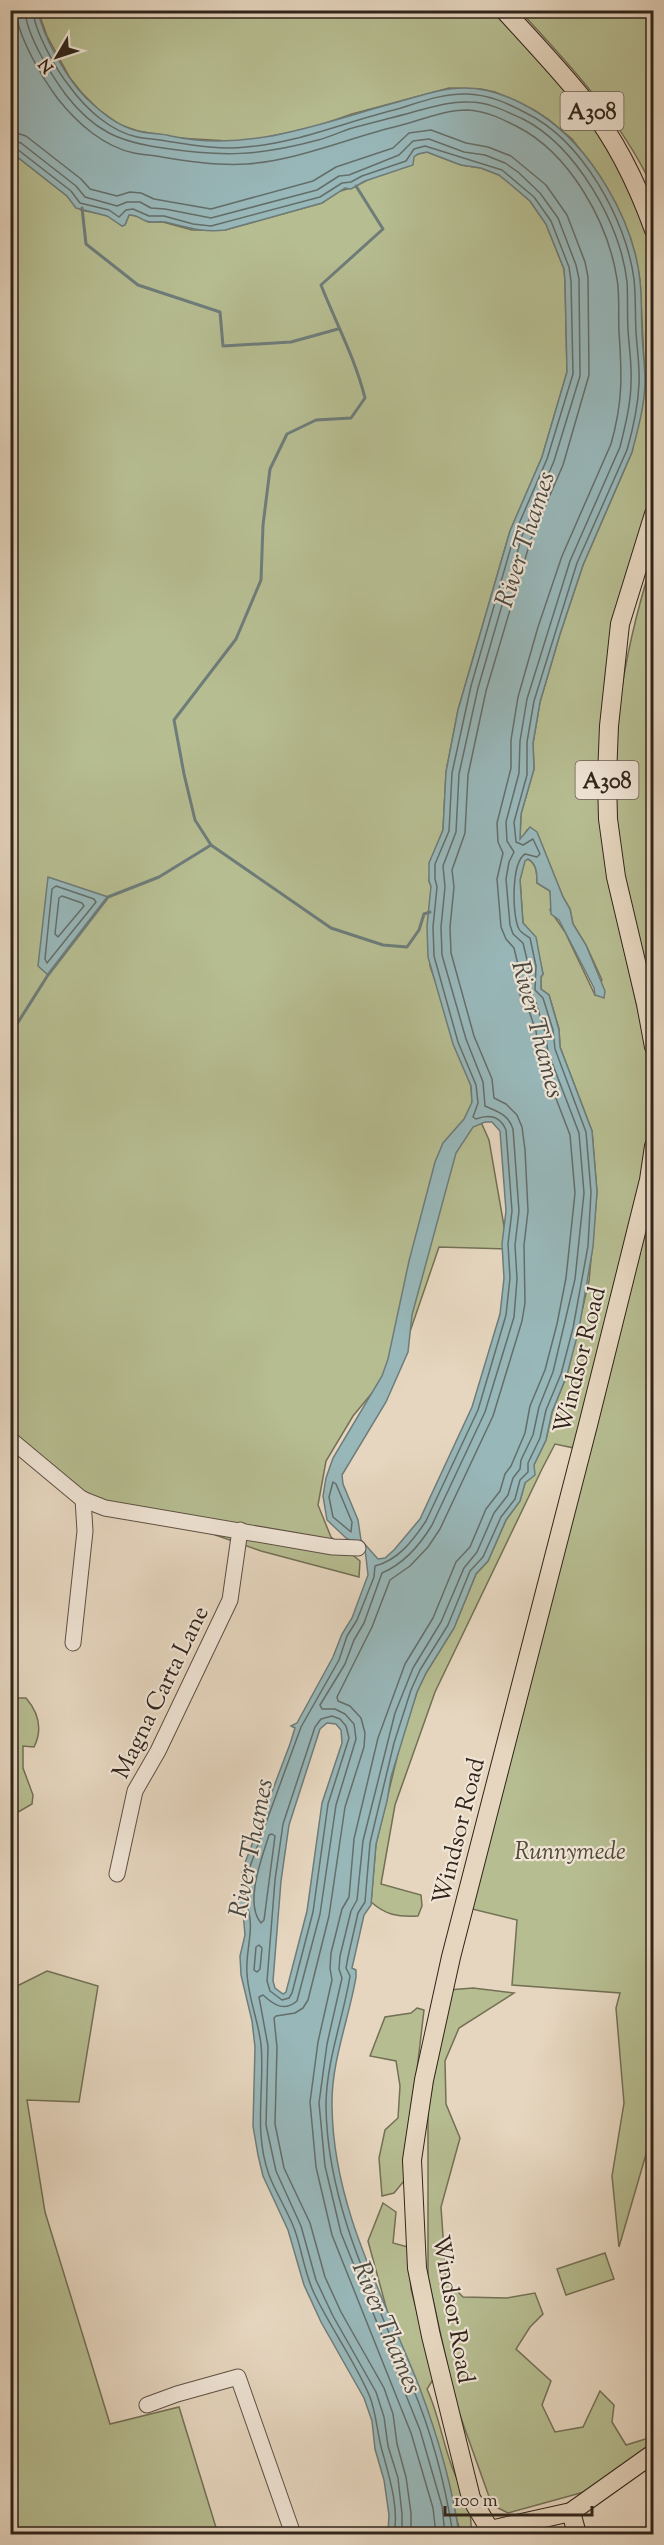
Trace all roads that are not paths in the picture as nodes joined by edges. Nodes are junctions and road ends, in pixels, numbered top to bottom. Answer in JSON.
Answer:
{"nodes":[{"id":1,"x":504,"y":10,"type":"edge"},
{"id":2,"x":654,"y":230,"type":"edge"},
{"id":3,"x":654,"y":514,"type":"edge"},
{"id":4,"x":654,"y":1047,"type":"edge"},
{"id":5,"x":654,"y":1146,"type":"edge"},
{"id":6,"x":10,"y":1439,"type":"edge"},
{"id":7,"x":83,"y":1499,"type":"junction"},
{"id":8,"x":240,"y":1530,"type":"junction"},
{"id":9,"x":358,"y":1548,"type":"dead end"},
{"id":10,"x":73,"y":1643,"type":"dead end"},
{"id":11,"x":117,"y":1874,"type":"dead end"},
{"id":12,"x":147,"y":2405,"type":"dead end"},
{"id":13,"x":654,"y":2453,"type":"edge"},
{"id":14,"x":571,"y":2512,"type":"junction"},
{"id":15,"x":489,"y":2532,"type":"edge"},
{"id":16,"x":293,"y":2535,"type":"edge"},
{"id":17,"x":577,"y":2535,"type":"edge"}],
"edges":[{"from":1,"to":2,"type":"main road","number":"A308"},
{"from":3,"to":4,"type":"main road","number":"A308"},
{"from":5,"to":15,"type":"main road","name":"Windsor Road"},
{"from":6,"to":7,"type":"street"},
{"from":7,"to":8,"type":"street"},
{"from":7,"to":10,"type":"street"},
{"from":8,"to":9,"type":"street"},
{"from":8,"to":11,"type":"street","name":"Magna Carta Lane"},
{"from":12,"to":16,"type":"street"},
{"from":13,"to":14,"type":"main road"},
{"from":14,"to":15,"type":"main road"},
{"from":14,"to":17,"type":"main road"}]}
